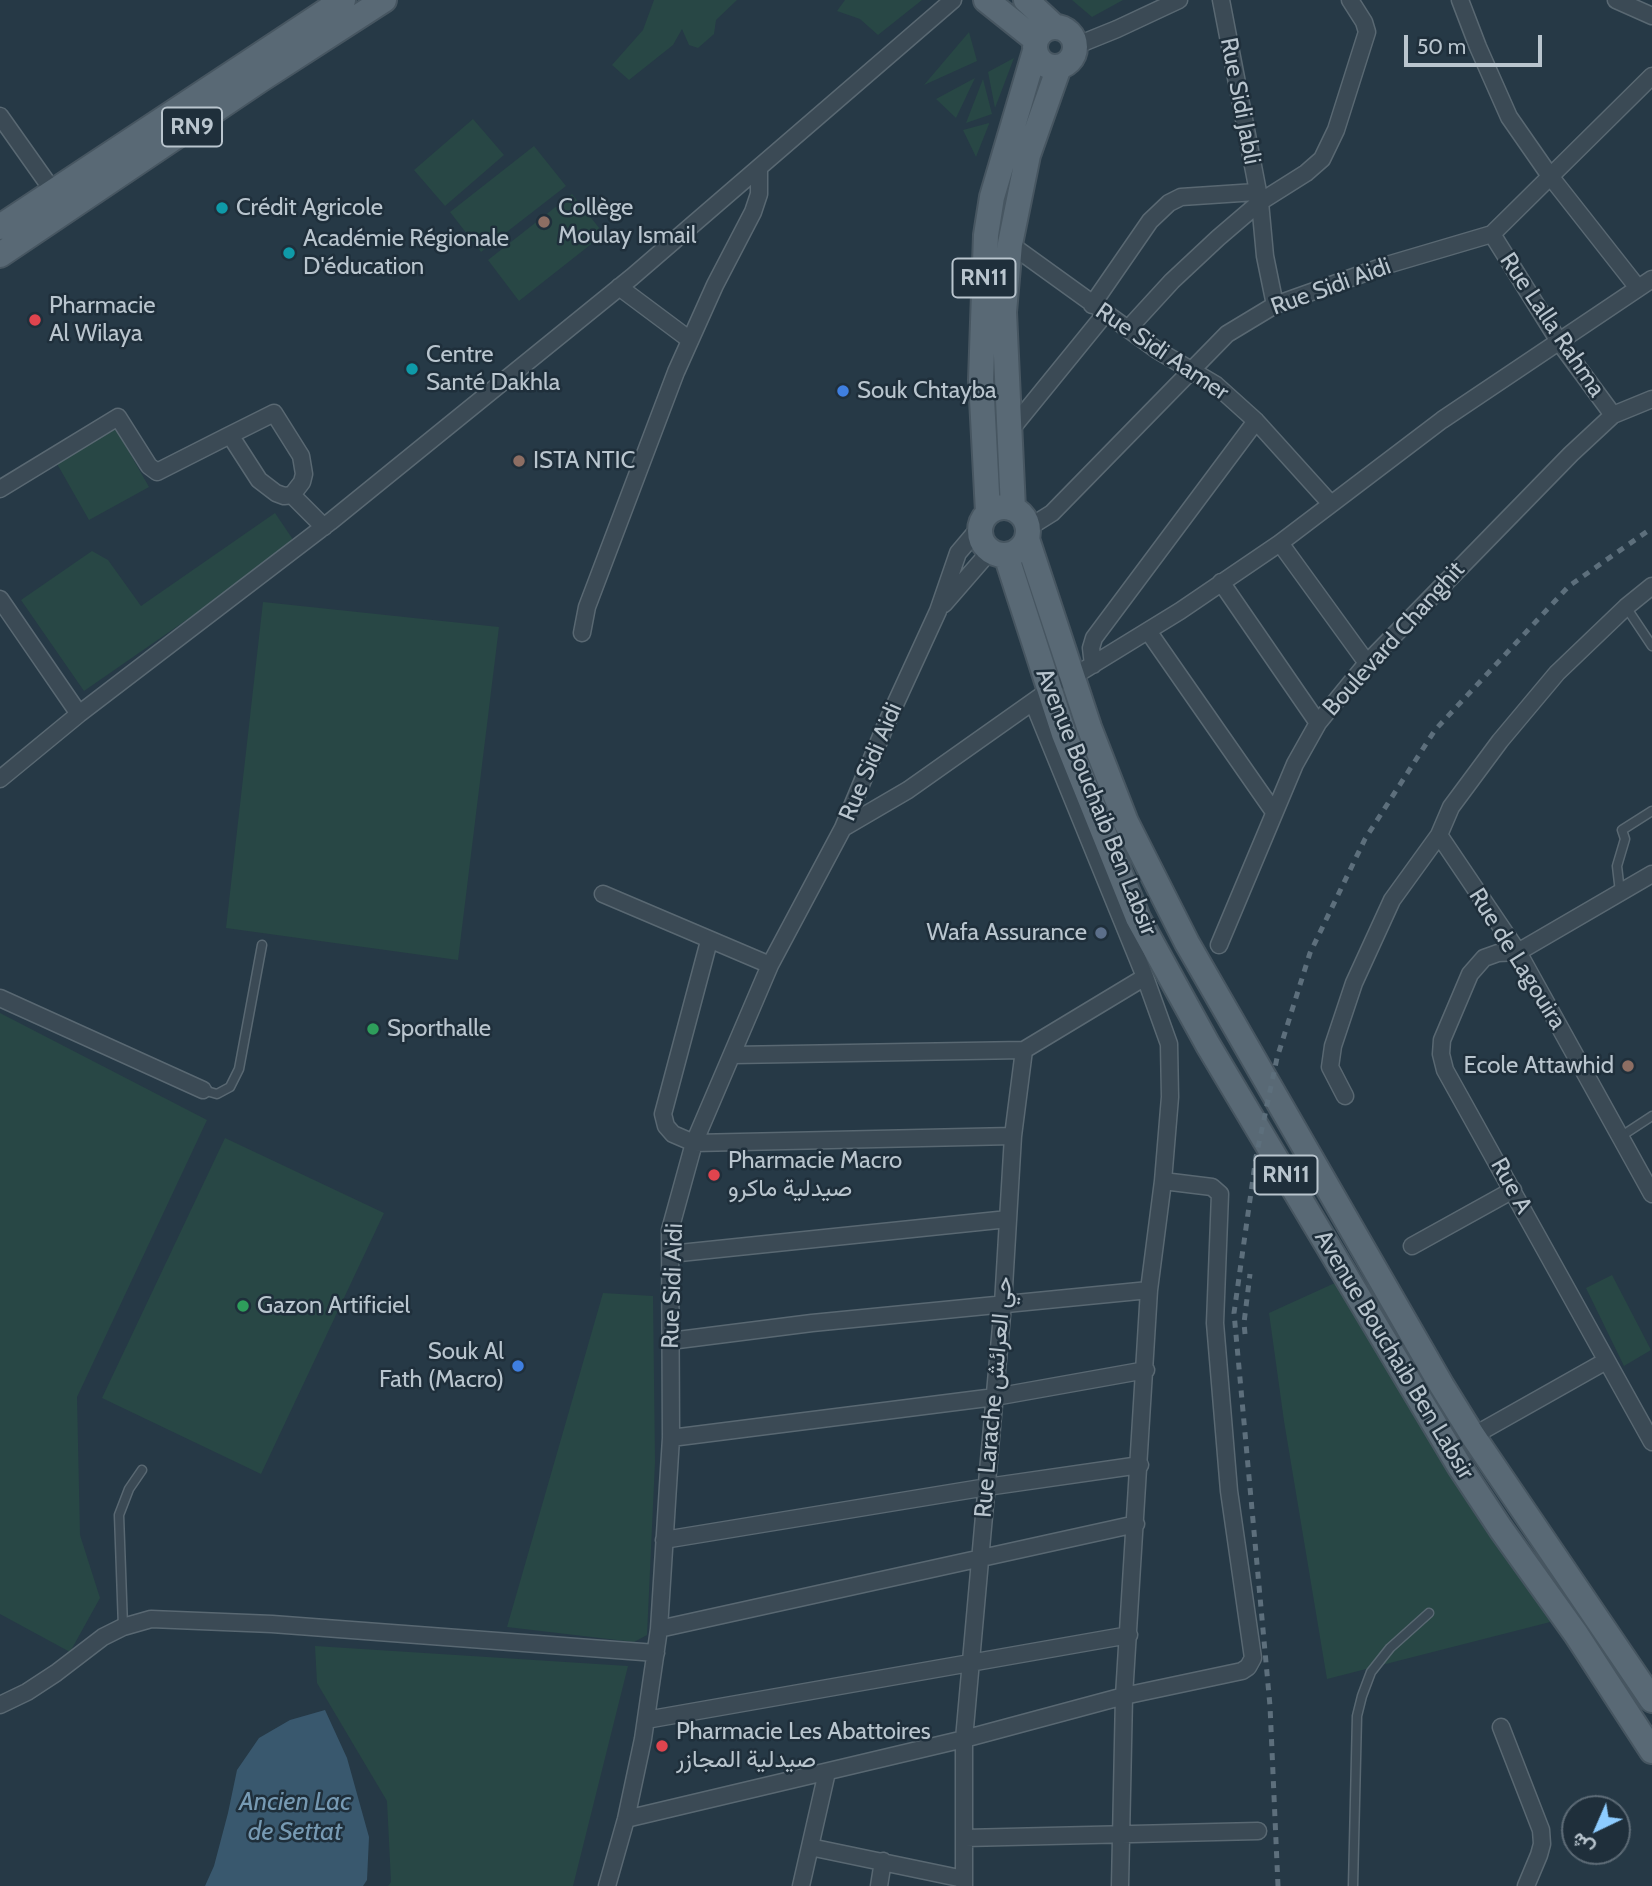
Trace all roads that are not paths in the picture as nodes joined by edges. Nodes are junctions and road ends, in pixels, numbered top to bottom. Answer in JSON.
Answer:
{"nodes":[{"id":1,"x":343,"y":0,"type":"edge"},
{"id":2,"x":384,"y":0,"type":"edge"},
{"id":3,"x":953,"y":0,"type":"edge"},
{"id":4,"x":986,"y":0,"type":"edge"},
{"id":5,"x":1026,"y":0,"type":"edge"},
{"id":6,"x":1179,"y":0,"type":"edge"},
{"id":7,"x":1221,"y":0,"type":"edge"},
{"id":8,"x":1350,"y":0,"type":"edge"},
{"id":9,"x":1460,"y":0,"type":"edge"},
{"id":10,"x":1616,"y":0,"type":"edge"},
{"id":11,"x":1652,"y":16,"type":"edge"},
{"id":12,"x":1042,"y":40,"type":"junction"},
{"id":13,"x":1075,"y":46,"type":"junction"},
{"id":14,"x":1059,"y":67,"type":"junction"},
{"id":15,"x":1652,"y":76,"type":"edge"},
{"id":16,"x":0,"y":116,"type":"edge"},
{"id":17,"x":184,"y":119,"type":"junction"},
{"id":18,"x":759,"y":168,"type":"junction"},
{"id":19,"x":1550,"y":176,"type":"junction"},
{"id":20,"x":52,"y":191,"type":"junction"},
{"id":21,"x":1258,"y":197,"type":"junction"},
{"id":22,"x":0,"y":227,"type":"edge"},
{"id":23,"x":1492,"y":234,"type":"junction"},
{"id":24,"x":1010,"y":244,"type":"junction"},
{"id":25,"x":0,"y":255,"type":"edge"},
{"id":26,"x":1645,"y":284,"type":"edge"},
{"id":27,"x":619,"y":287,"type":"junction"},
{"id":28,"x":1275,"y":305,"type":"junction"},
{"id":29,"x":1099,"y":309,"type":"junction"},
{"id":30,"x":1128,"y":329,"type":"junction"},
{"id":31,"x":690,"y":340,"type":"junction"},
{"id":32,"x":1560,"y":343,"type":"junction"},
{"id":33,"x":1190,"y":370,"type":"junction"},
{"id":34,"x":1652,"y":400,"type":"edge"},
{"id":35,"x":1613,"y":415,"type":"junction"},
{"id":36,"x":1256,"y":421,"type":"junction"},
{"id":37,"x":1009,"y":432,"type":"junction"},
{"id":38,"x":230,"y":435,"type":"junction"},
{"id":39,"x":0,"y":489,"type":"edge"},
{"id":40,"x":292,"y":495,"type":"junction"},
{"id":41,"x":1331,"y":504,"type":"junction"},
{"id":42,"x":984,"y":519,"type":"junction"},
{"id":43,"x":1022,"y":525,"type":"junction"},
{"id":44,"x":324,"y":527,"type":"junction"},
{"id":45,"x":1280,"y":543,"type":"junction"},
{"id":46,"x":998,"y":553,"type":"junction"},
{"id":47,"x":1221,"y":582,"type":"junction"},
{"id":48,"x":1652,"y":586,"type":"edge"},
{"id":49,"x":0,"y":598,"type":"edge"},
{"id":50,"x":1626,"y":607,"type":"junction"},
{"id":51,"x":938,"y":611,"type":"junction"},
{"id":52,"x":1148,"y":631,"type":"junction"},
{"id":53,"x":582,"y":633,"type":"dead end"},
{"id":54,"x":1652,"y":646,"type":"edge"},
{"id":55,"x":1367,"y":663,"type":"junction"},
{"id":56,"x":1083,"y":671,"type":"junction"},
{"id":57,"x":1041,"y":696,"type":"junction"},
{"id":58,"x":79,"y":714,"type":"junction"},
{"id":59,"x":1318,"y":723,"type":"junction"},
{"id":60,"x":0,"y":779,"type":"edge"},
{"id":61,"x":1652,"y":811,"type":"edge"},
{"id":62,"x":1274,"y":812,"type":"junction"},
{"id":63,"x":844,"y":828,"type":"junction"},
{"id":64,"x":1439,"y":835,"type":"junction"},
{"id":65,"x":1652,"y":874,"type":"edge"},
{"id":66,"x":1620,"y":892,"type":"junction"},
{"id":67,"x":603,"y":894,"type":"dead end"},
{"id":68,"x":709,"y":941,"type":"junction"},
{"id":69,"x":1219,"y":944,"type":"dead end"},
{"id":70,"x":262,"y":945,"type":"dead end"},
{"id":71,"x":1518,"y":952,"type":"junction"},
{"id":72,"x":770,"y":965,"type":"junction"},
{"id":73,"x":1145,"y":977,"type":"junction"},
{"id":74,"x":0,"y":998,"type":"edge"},
{"id":75,"x":1024,"y":1050,"type":"junction"},
{"id":76,"x":733,"y":1055,"type":"junction"},
{"id":77,"x":203,"y":1090,"type":"joint"},
{"id":78,"x":1345,"y":1096,"type":"dead end"},
{"id":79,"x":1652,"y":1116,"type":"edge"},
{"id":80,"x":1013,"y":1136,"type":"junction"},
{"id":81,"x":1620,"y":1137,"type":"junction"},
{"id":82,"x":694,"y":1143,"type":"junction"},
{"id":83,"x":1163,"y":1181,"type":"junction"},
{"id":84,"x":1513,"y":1190,"type":"junction"},
{"id":85,"x":1652,"y":1195,"type":"edge"},
{"id":86,"x":1008,"y":1219,"type":"junction"},
{"id":87,"x":1412,"y":1246,"type":"dead end"},
{"id":88,"x":670,"y":1254,"type":"junction"},
{"id":89,"x":1149,"y":1290,"type":"junction"},
{"id":90,"x":1003,"y":1304,"type":"junction"},
{"id":91,"x":670,"y":1340,"type":"junction"},
{"id":92,"x":1606,"y":1361,"type":"junction"},
{"id":93,"x":1146,"y":1370,"type":"junction"},
{"id":94,"x":995,"y":1397,"type":"junction"},
{"id":95,"x":1473,"y":1436,"type":"junction"},
{"id":96,"x":671,"y":1438,"type":"junction"},
{"id":97,"x":1652,"y":1442,"type":"edge"},
{"id":98,"x":1140,"y":1465,"type":"junction"},
{"id":99,"x":142,"y":1470,"type":"dead end"},
{"id":100,"x":987,"y":1487,"type":"junction"},
{"id":101,"x":1136,"y":1524,"type":"junction"},
{"id":102,"x":664,"y":1540,"type":"junction"},
{"id":103,"x":980,"y":1560,"type":"junction"},
{"id":104,"x":1429,"y":1613,"type":"dead end"},
{"id":105,"x":123,"y":1627,"type":"junction"},
{"id":106,"x":659,"y":1629,"type":"junction"},
{"id":107,"x":1129,"y":1635,"type":"junction"},
{"id":108,"x":656,"y":1653,"type":"junction"},
{"id":109,"x":971,"y":1661,"type":"junction"},
{"id":110,"x":1645,"y":1675,"type":"edge"},
{"id":111,"x":1124,"y":1696,"type":"junction"},
{"id":112,"x":1652,"y":1700,"type":"edge"},
{"id":113,"x":0,"y":1705,"type":"edge"},
{"id":114,"x":646,"y":1720,"type":"junction"},
{"id":115,"x":1501,"y":1727,"type":"dead end"},
{"id":116,"x":964,"y":1739,"type":"junction"},
{"id":117,"x":1652,"y":1751,"type":"edge"},
{"id":118,"x":827,"y":1772,"type":"junction"},
{"id":119,"x":626,"y":1819,"type":"junction"},
{"id":120,"x":1258,"y":1831,"type":"dead end"},
{"id":121,"x":1121,"y":1835,"type":"junction"},
{"id":122,"x":965,"y":1838,"type":"junction"},
{"id":123,"x":810,"y":1847,"type":"junction"},
{"id":124,"x":883,"y":1861,"type":"junction"},
{"id":125,"x":964,"y":1882,"type":"edge"},
{"id":126,"x":607,"y":1886,"type":"edge"},
{"id":127,"x":801,"y":1886,"type":"edge"},
{"id":128,"x":879,"y":1886,"type":"edge"},
{"id":129,"x":1120,"y":1886,"type":"edge"},
{"id":130,"x":1353,"y":1886,"type":"edge"},
{"id":131,"x":1526,"y":1886,"type":"edge"}],
"edges":[{"from":1,"to":17,"type":"main road","number":"RN9"},
{"from":2,"to":17,"type":"main road","number":"RN9"},
{"from":3,"to":18,"type":"street"},
{"from":4,"to":12,"type":"main road"},
{"from":5,"to":12,"type":"main road"},
{"from":6,"to":13,"type":"street"},
{"from":7,"to":21,"type":"street","name":"Rue Sidi Jabli"},
{"from":8,"to":21,"type":"street"},
{"from":9,"to":19,"type":"street"},
{"from":10,"to":11,"type":"street"},
{"from":12,"to":13,"type":"main road"},
{"from":12,"to":14,"type":"main road"},
{"from":12,"to":42,"type":"main road","number":"RN11"},
{"from":13,"to":14,"type":"main road","number":"RN11"},
{"from":14,"to":24,"type":"main road","name":"Avenue Bouchaib Ben Labsir","number":"RN11"},
{"from":15,"to":19,"type":"street","name":"Rue Sidi Aidi"},
{"from":16,"to":20,"type":"street"},
{"from":17,"to":20,"type":"main road","number":"RN9"},
{"from":17,"to":25,"type":"main road","number":"RN9"},
{"from":18,"to":27,"type":"street"},
{"from":18,"to":31,"type":"street"},
{"from":19,"to":23,"type":"street","name":"Rue Sidi Aidi"},
{"from":19,"to":26,"type":"street"},
{"from":20,"to":22,"type":"main road","number":"RN9"},
{"from":21,"to":28,"type":"street","name":"Rue Sidi Jabli"},
{"from":21,"to":29,"type":"street"},
{"from":21,"to":30,"type":"street"},
{"from":23,"to":28,"type":"street","name":"Rue Sidi Aidi"},
{"from":23,"to":32,"type":"street","name":"Rue Lalla Rahma"},
{"from":24,"to":29,"type":"street","name":"Rue Sidi Aamer"},
{"from":24,"to":37,"type":"main road","name":"Avenue Bouchaib Ben Labsir","number":"RN11"},
{"from":26,"to":32,"type":"street"},
{"from":27,"to":31,"type":"street"},
{"from":27,"to":44,"type":"street"},
{"from":28,"to":33,"type":"street","name":"Rue Sidi Aidi"},
{"from":29,"to":30,"type":"street","name":"Rue Sidi Aamer"},
{"from":29,"to":37,"type":"street"},
{"from":30,"to":33,"type":"street","name":"Rue Sidi Aamer"},
{"from":31,"to":53,"type":"street"},
{"from":32,"to":35,"type":"street","name":"Rue Lalla Rahma"},
{"from":32,"to":41,"type":"street"},
{"from":33,"to":36,"type":"street","name":"Rue Sidi Aamer"},
{"from":33,"to":43,"type":"street","name":"Rue Sidi Aidi"},
{"from":34,"to":35,"type":"street","name":"Boulevard Changhit"},
{"from":35,"to":55,"type":"street","name":"Boulevard Changhit"},
{"from":36,"to":41,"type":"street","name":"Rue Sidi Aamer"},
{"from":36,"to":56,"type":"street"},
{"from":37,"to":43,"type":"main road","name":"Avenue Bouchaib Ben Labsir","number":"RN11"},
{"from":38,"to":39,"type":"street"},
{"from":38,"to":40,"type":"street"},
{"from":38,"to":40,"type":"street"},
{"from":40,"to":44,"type":"street"},
{"from":41,"to":45,"type":"street"},
{"from":42,"to":43,"type":"main road"},
{"from":42,"to":46,"type":"main road","number":"RN11"},
{"from":42,"to":51,"type":"street","name":"Rue Sidi Aidi"},
{"from":43,"to":46,"type":"main road"},
{"from":43,"to":56,"type":"main road","name":"Avenue Bouchaib Ben Labsir","number":"RN11"},
{"from":44,"to":58,"type":"street"},
{"from":45,"to":47,"type":"street"},
{"from":45,"to":55,"type":"street"},
{"from":46,"to":51,"type":"street","name":"Rue Sidi Aidi"},
{"from":46,"to":57,"type":"main road","name":"Avenue Bouchaib Ben Labsir","number":"RN11"},
{"from":47,"to":52,"type":"street"},
{"from":47,"to":59,"type":"street"},
{"from":48,"to":50,"type":"street"},
{"from":49,"to":58,"type":"street"},
{"from":50,"to":54,"type":"lane"},
{"from":50,"to":64,"type":"street"},
{"from":51,"to":63,"type":"street","name":"Rue Sidi Aidi"},
{"from":52,"to":56,"type":"street"},
{"from":52,"to":62,"type":"street"},
{"from":55,"to":59,"type":"street","name":"Boulevard Changhit"},
{"from":56,"to":57,"type":"street"},
{"from":56,"to":95,"type":"main road","name":"Avenue Bouchaib Ben Labsir","number":"RN11"},
{"from":57,"to":63,"type":"street"},
{"from":57,"to":73,"type":"street"},
{"from":57,"to":117,"type":"main road","name":"Avenue Bouchaib Ben Labsir","number":"RN11"},
{"from":58,"to":60,"type":"street"},
{"from":59,"to":62,"type":"street","name":"Boulevard Changhit"},
{"from":61,"to":66,"type":"lane"},
{"from":62,"to":69,"type":"street","name":"Boulevard Changhit"},
{"from":63,"to":72,"type":"street","name":"Rue Sidi Aidi"},
{"from":64,"to":71,"type":"street","name":"Rue de Lagouira"},
{"from":64,"to":78,"type":"street"},
{"from":65,"to":66,"type":"street"},
{"from":66,"to":71,"type":"street"},
{"from":67,"to":68,"type":"street"},
{"from":68,"to":72,"type":"street"},
{"from":68,"to":82,"type":"street"},
{"from":70,"to":77,"type":"lane"},
{"from":71,"to":81,"type":"street","name":"Rue de Lagouira"},
{"from":71,"to":84,"type":"street","name":"Rue A"},
{"from":72,"to":76,"type":"street","name":"Rue Sidi Aidi"},
{"from":73,"to":75,"type":"street"},
{"from":73,"to":83,"type":"street"},
{"from":74,"to":77,"type":"street"},
{"from":75,"to":76,"type":"street"},
{"from":75,"to":80,"type":"street","name":"Rue Larache حي العرائش"},
{"from":76,"to":82,"type":"street","name":"Rue Sidi Aidi"},
{"from":79,"to":81,"type":"lane"},
{"from":80,"to":82,"type":"street"},
{"from":80,"to":86,"type":"street","name":"Rue Larache حي العرائش"},
{"from":81,"to":85,"type":"street","name":"Rue de Lagouira"},
{"from":82,"to":88,"type":"street","name":"Rue Sidi Aidi"},
{"from":83,"to":89,"type":"street"},
{"from":83,"to":111,"type":"street"},
{"from":84,"to":87,"type":"street"},
{"from":84,"to":92,"type":"street","name":"Rue A"},
{"from":86,"to":88,"type":"street"},
{"from":86,"to":90,"type":"street","name":"Rue Larache حي العرائش"},
{"from":88,"to":91,"type":"street","name":"Rue Sidi Aidi"},
{"from":89,"to":90,"type":"street"},
{"from":89,"to":93,"type":"street"},
{"from":90,"to":91,"type":"street"},
{"from":90,"to":94,"type":"street","name":"Rue Larache حي العرائش"},
{"from":91,"to":96,"type":"street","name":"Rue Sidi Aidi"},
{"from":92,"to":95,"type":"street"},
{"from":92,"to":97,"type":"street","name":"Rue A"},
{"from":93,"to":94,"type":"street"},
{"from":93,"to":98,"type":"street"},
{"from":94,"to":96,"type":"street"},
{"from":94,"to":100,"type":"street","name":"Rue Larache حي العرائش"},
{"from":95,"to":110,"type":"main road","name":"Avenue Bouchaib Ben Labsir","number":"RN11"},
{"from":96,"to":102,"type":"street","name":"Rue Sidi Aidi"},
{"from":98,"to":100,"type":"street"},
{"from":98,"to":101,"type":"street"},
{"from":99,"to":105,"type":"lane"},
{"from":100,"to":102,"type":"street"},
{"from":100,"to":103,"type":"street","name":"Rue Larache حي العرائش"},
{"from":101,"to":103,"type":"street"},
{"from":101,"to":107,"type":"street"},
{"from":102,"to":106,"type":"street","name":"Rue Sidi Aidi"},
{"from":103,"to":106,"type":"street"},
{"from":103,"to":109,"type":"street","name":"Rue Larache حي العرائش"},
{"from":104,"to":130,"type":"lane"},
{"from":105,"to":108,"type":"street"},
{"from":105,"to":113,"type":"street"},
{"from":106,"to":108,"type":"street","name":"Rue Sidi Aidi"},
{"from":107,"to":109,"type":"street"},
{"from":107,"to":111,"type":"street"},
{"from":108,"to":114,"type":"street","name":"Rue Sidi Aidi"},
{"from":109,"to":114,"type":"street"},
{"from":109,"to":116,"type":"street","name":"Rue Larache حي العرائش"},
{"from":110,"to":112,"type":"main road","name":"Avenue Bouchaib Ben Labsir","number":"RN11"},
{"from":111,"to":116,"type":"street"},
{"from":111,"to":121,"type":"street"},
{"from":114,"to":119,"type":"street","name":"Rue Sidi Aidi"},
{"from":115,"to":131,"type":"street"},
{"from":116,"to":118,"type":"street"},
{"from":116,"to":122,"type":"street","name":"Rue Larache حي العرائش"},
{"from":118,"to":119,"type":"street"},
{"from":118,"to":123,"type":"street"},
{"from":119,"to":126,"type":"street","name":"Rue Sidi Aidi"},
{"from":120,"to":121,"type":"street"},
{"from":121,"to":122,"type":"street"},
{"from":121,"to":129,"type":"street"},
{"from":122,"to":125,"type":"street","name":"Rue Larache حي العرائش"},
{"from":123,"to":124,"type":"street"},
{"from":123,"to":127,"type":"street"},
{"from":124,"to":125,"type":"street"},
{"from":124,"to":128,"type":"street"}]}
